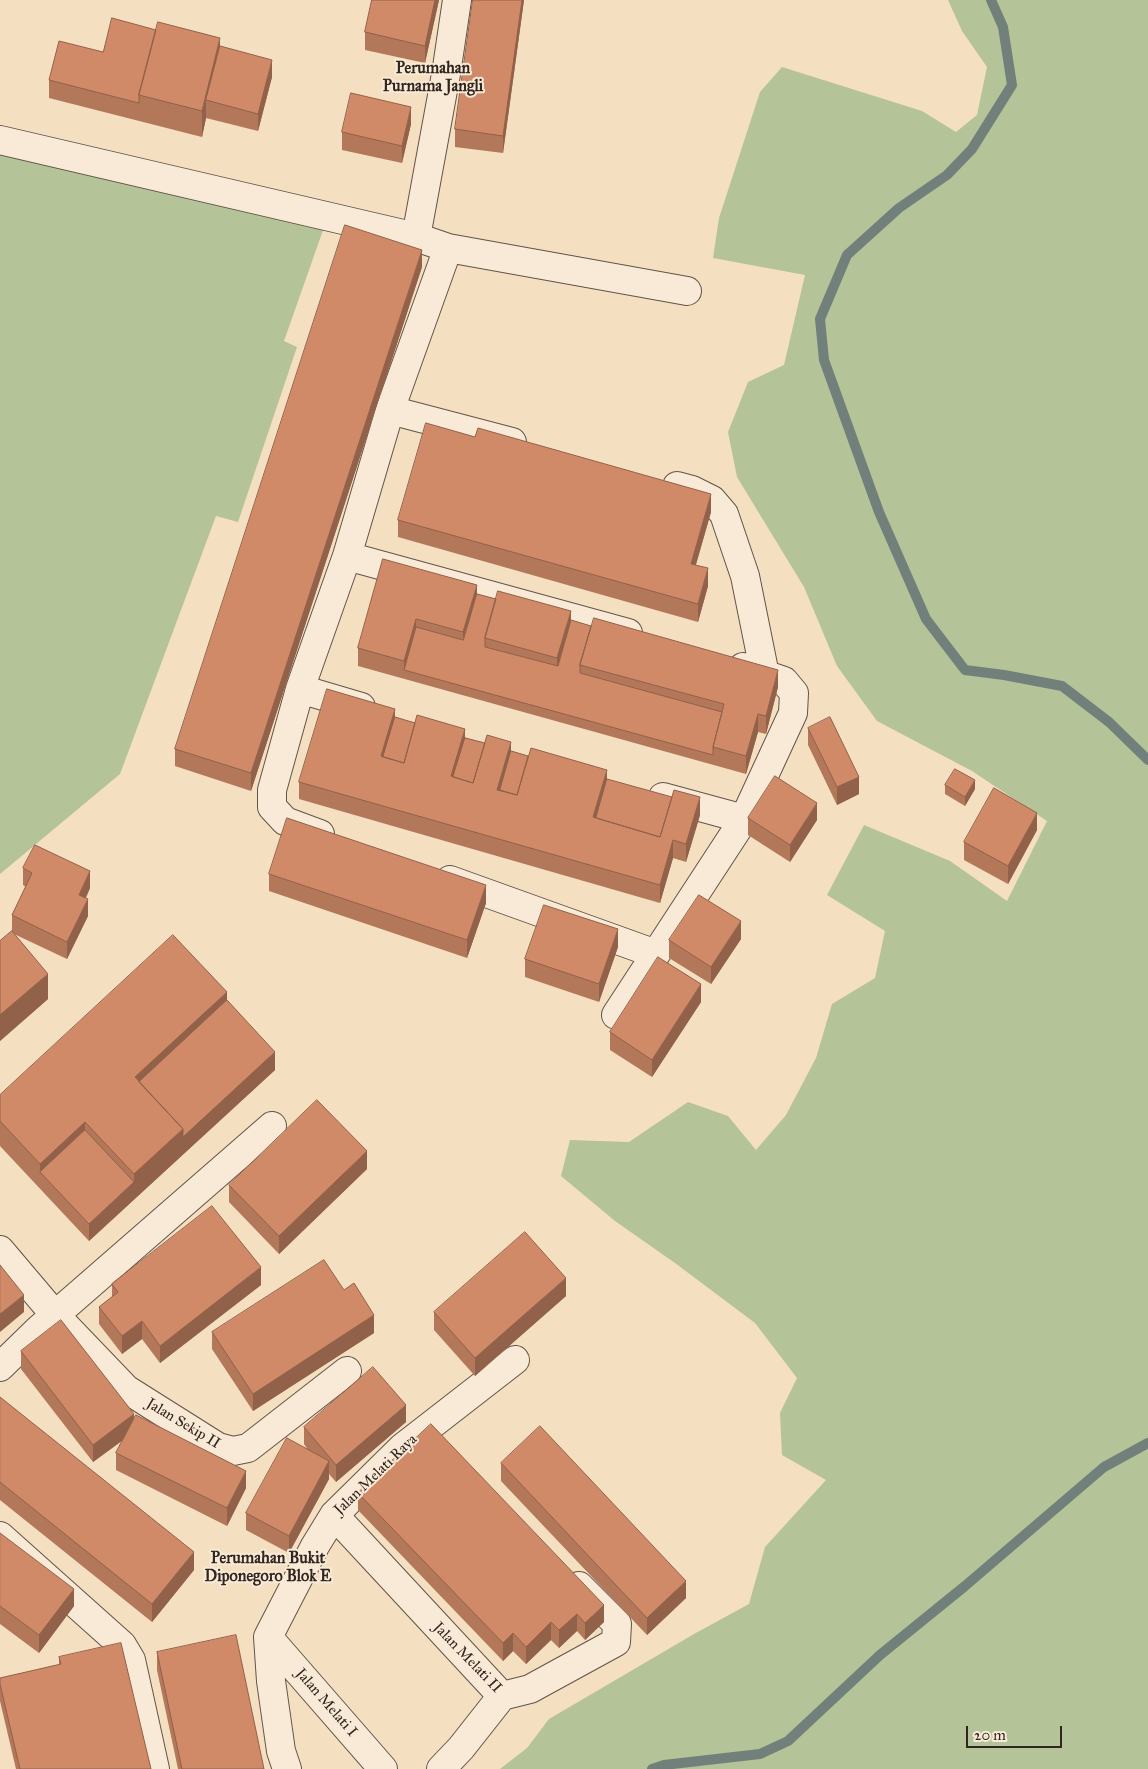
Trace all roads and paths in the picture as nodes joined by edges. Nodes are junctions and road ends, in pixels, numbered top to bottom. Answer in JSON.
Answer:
{"nodes":[{"id":1,"x":457,"y":0,"type":"edge"},
{"id":2,"x":0,"y":140,"type":"edge"},
{"id":3,"x":416,"y":237,"type":"junction"},
{"id":4,"x":448,"y":248,"type":"junction"},
{"id":5,"x":687,"y":291,"type":"dead end"},
{"id":6,"x":390,"y":410,"type":"junction"},
{"id":7,"x":532,"y":447,"type":"edge"},
{"id":8,"x":654,"y":480,"type":"edge"},
{"id":9,"x":347,"y":556,"type":"junction"},
{"id":10,"x":653,"y":640,"type":"edge"},
{"id":11,"x":719,"y":660,"type":"edge"},
{"id":12,"x":765,"y":675,"type":"junction"},
{"id":13,"x":300,"y":689,"type":"junction"},
{"id":14,"x":384,"y":714,"type":"edge"},
{"id":15,"x":639,"y":791,"type":"edge"},
{"id":16,"x":744,"y":819,"type":"junction"},
{"id":17,"x":341,"y":841,"type":"edge"},
{"id":18,"x":424,"y":871,"type":"edge"},
{"id":19,"x":656,"y":954,"type":"junction"},
{"id":20,"x":616,"y":1015,"type":"dead end"},
{"id":21,"x":272,"y":1126,"type":"dead end"},
{"id":22,"x":0,"y":1250,"type":"edge"},
{"id":23,"x":55,"y":1315,"type":"junction"},
{"id":24,"x":514,"y":1360,"type":"dead end"},
{"id":25,"x":0,"y":1367,"type":"edge"},
{"id":26,"x":347,"y":1371,"type":"dead end"},
{"id":27,"x":427,"y":1427,"type":"junction"},
{"id":28,"x":448,"y":1448,"type":"edge"},
{"id":29,"x":334,"y":1515,"type":"junction"},
{"id":30,"x":0,"y":1536,"type":"edge"},
{"id":31,"x":560,"y":1567,"type":"edge"},
{"id":32,"x":268,"y":1637,"type":"junction"},
{"id":33,"x":502,"y":1696,"type":"junction"},
{"id":34,"x":155,"y":1769,"type":"edge"},
{"id":35,"x":287,"y":1769,"type":"edge"},
{"id":36,"x":383,"y":1769,"type":"edge"},
{"id":37,"x":441,"y":1769,"type":"edge"}],
"edges":[{"from":1,"to":3,"type":"street"},
{"from":2,"to":3,"type":"street"},
{"from":3,"to":4,"type":"street"},
{"from":4,"to":5,"type":"street"},
{"from":4,"to":6,"type":"street"},
{"from":6,"to":7,"type":"street"},
{"from":6,"to":9,"type":"street"},
{"from":8,"to":12,"type":"street"},
{"from":9,"to":10,"type":"street"},
{"from":9,"to":13,"type":"street"},
{"from":11,"to":12,"type":"street"},
{"from":12,"to":16,"type":"street"},
{"from":13,"to":14,"type":"street"},
{"from":13,"to":17,"type":"street"},
{"from":15,"to":16,"type":"street"},
{"from":16,"to":19,"type":"street"},
{"from":18,"to":19,"type":"street"},
{"from":19,"to":20,"type":"street"},
{"from":21,"to":23,"type":"street"},
{"from":22,"to":23,"type":"street","name":"Jalan Sekip II"},
{"from":23,"to":25,"type":"street"},
{"from":23,"to":26,"type":"street","name":"Jalan Sekip II"},
{"from":24,"to":27,"type":"street","name":"Jalan Melati Raya"},
{"from":27,"to":28,"type":"street"},
{"from":27,"to":29,"type":"street","name":"Jalan Melati Raya"},
{"from":29,"to":32,"type":"street","name":"Jalan Melati Raya"},
{"from":29,"to":33,"type":"street","name":"Jalan Melati II"},
{"from":30,"to":34,"type":"street"},
{"from":31,"to":33,"type":"street","name":"Jalan Melati II"},
{"from":32,"to":35,"type":"street","name":"Jalan Melati Raya"},
{"from":32,"to":36,"type":"street","name":"Jalan Melati I"},
{"from":33,"to":37,"type":"street"}]}
